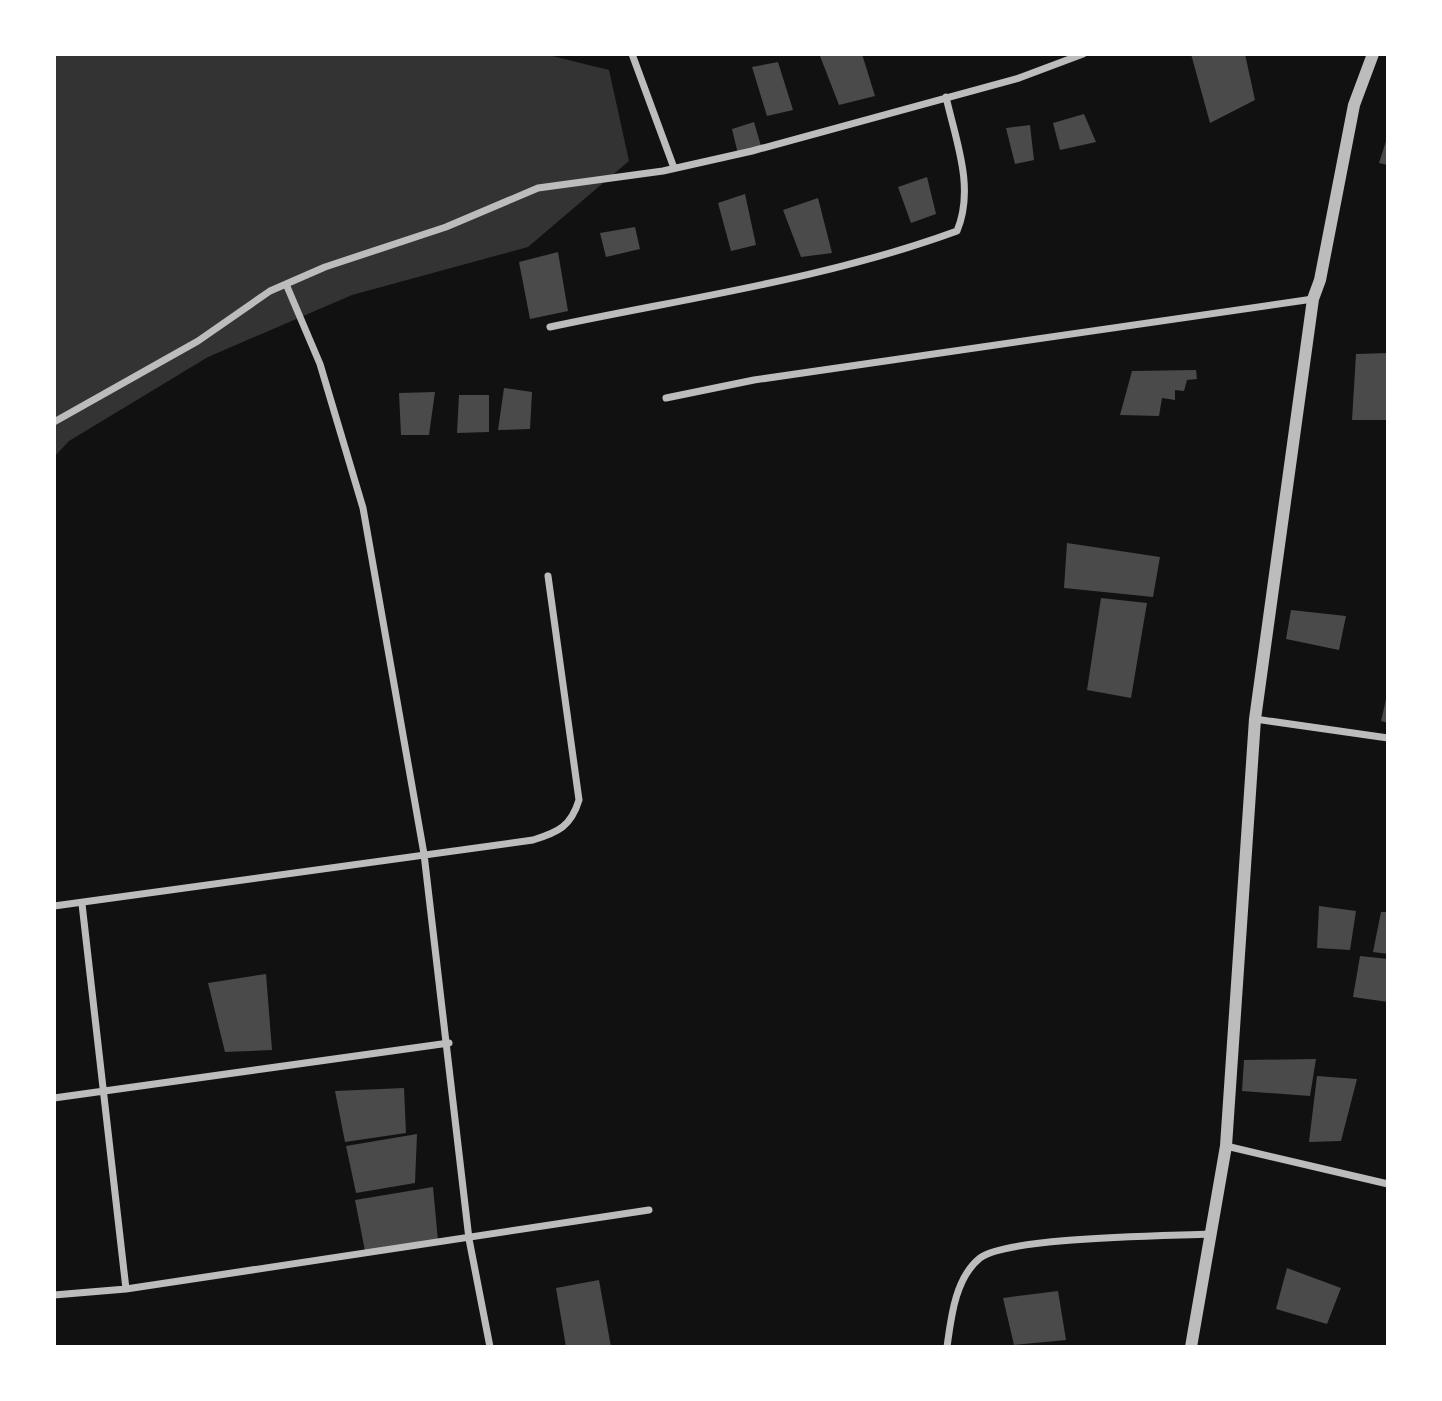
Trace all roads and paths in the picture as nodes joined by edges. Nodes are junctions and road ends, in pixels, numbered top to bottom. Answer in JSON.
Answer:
{"nodes":[{"id":1,"x":632,"y":54,"type":"edge"},
{"id":2,"x":1083,"y":54,"type":"edge"},
{"id":3,"x":1373,"y":54,"type":"edge"},
{"id":4,"x":946,"y":97,"type":"junction"},
{"id":5,"x":674,"y":169,"type":"junction"},
{"id":6,"x":286,"y":284,"type":"junction"},
{"id":7,"x":1313,"y":299,"type":"junction"},
{"id":8,"x":550,"y":327,"type":"dead end"},
{"id":9,"x":666,"y":398,"type":"dead end"},
{"id":10,"x":54,"y":422,"type":"edge"},
{"id":11,"x":548,"y":576,"type":"dead end"},
{"id":12,"x":1255,"y":719,"type":"junction"},
{"id":13,"x":1388,"y":738,"type":"edge"},
{"id":14,"x":424,"y":854,"type":"junction"},
{"id":15,"x":82,"y":904,"type":"junction"},
{"id":16,"x":54,"y":906,"type":"edge"},
{"id":17,"x":449,"y":1044,"type":"junction"},
{"id":18,"x":104,"y":1094,"type":"junction"},
{"id":19,"x":54,"y":1098,"type":"edge"},
{"id":20,"x":1226,"y":1146,"type":"junction"},
{"id":21,"x":1388,"y":1184,"type":"edge"},
{"id":22,"x":649,"y":1210,"type":"dead end"},
{"id":23,"x":1209,"y":1234,"type":"junction"},
{"id":24,"x":469,"y":1238,"type":"junction"},
{"id":25,"x":126,"y":1289,"type":"junction"},
{"id":26,"x":54,"y":1295,"type":"edge"},
{"id":27,"x":489,"y":1347,"type":"edge"},
{"id":28,"x":947,"y":1347,"type":"edge"},
{"id":29,"x":1191,"y":1347,"type":"edge"}],
"edges":[{"from":1,"to":5,"type":"street"},
{"from":2,"to":4,"type":"street"},
{"from":3,"to":7,"type":"street"},
{"from":4,"to":5,"type":"street"},
{"from":4,"to":8,"type":"street"},
{"from":5,"to":6,"type":"street"},
{"from":6,"to":10,"type":"street"},
{"from":6,"to":14,"type":"street"},
{"from":7,"to":9,"type":"street"},
{"from":7,"to":12,"type":"street"},
{"from":11,"to":14,"type":"street"},
{"from":12,"to":13,"type":"street"},
{"from":12,"to":20,"type":"street"},
{"from":14,"to":15,"type":"street"},
{"from":14,"to":17,"type":"street"},
{"from":15,"to":16,"type":"street"},
{"from":15,"to":18,"type":"street"},
{"from":17,"to":18,"type":"street"},
{"from":17,"to":24,"type":"street"},
{"from":18,"to":19,"type":"street"},
{"from":18,"to":25,"type":"street"},
{"from":20,"to":21,"type":"street"},
{"from":20,"to":23,"type":"street"},
{"from":22,"to":24,"type":"street"},
{"from":23,"to":28,"type":"street"},
{"from":23,"to":29,"type":"street"},
{"from":24,"to":25,"type":"street"},
{"from":24,"to":27,"type":"street"},
{"from":25,"to":26,"type":"street"}]}
